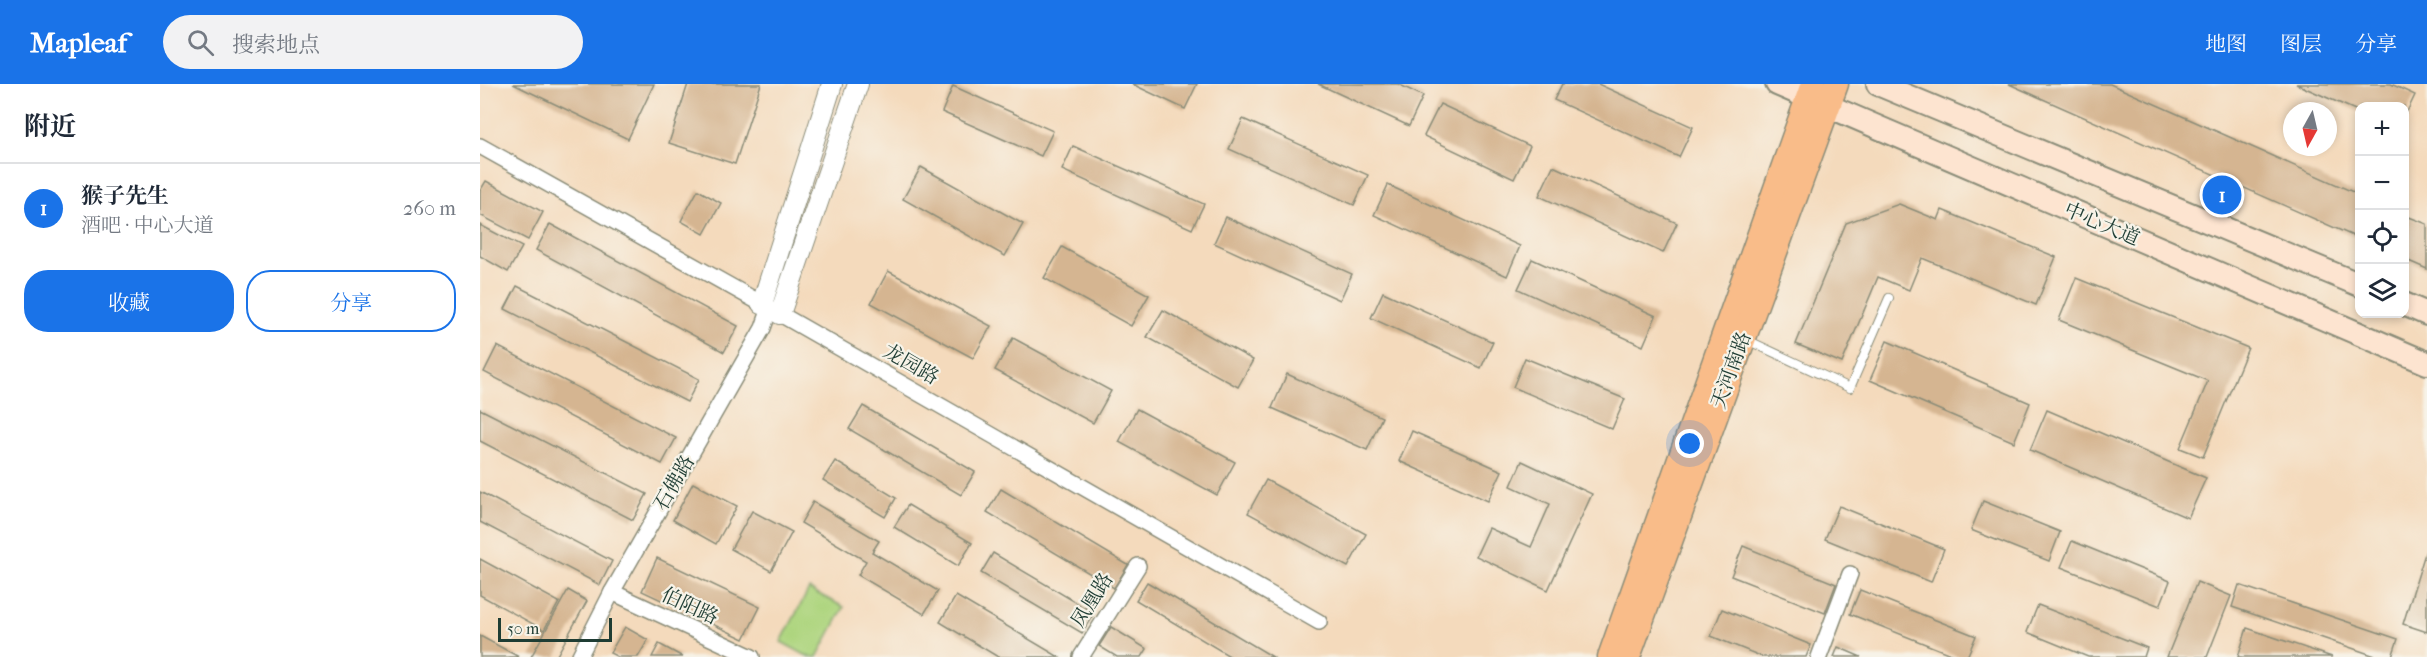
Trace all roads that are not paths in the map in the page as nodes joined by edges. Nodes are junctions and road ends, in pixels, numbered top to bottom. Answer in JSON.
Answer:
{"nodes":[{"id":1,"x":832,"y":84,"type":"edge"},
{"id":2,"x":858,"y":84,"type":"edge"},
{"id":3,"x":1777,"y":84,"type":"edge"},
{"id":4,"x":1836,"y":84,"type":"edge"},
{"id":5,"x":1878,"y":84,"type":"edge"},
{"id":6,"x":1816,"y":97,"type":"edge"},
{"id":7,"x":480,"y":146,"type":"edge"},
{"id":8,"x":2355,"y":283,"type":"edge"},
{"id":9,"x":1889,"y":298,"type":"dead end"},
{"id":10,"x":2409,"y":306,"type":"edge"},
{"id":11,"x":770,"y":309,"type":"junction"},
{"id":12,"x":2427,"y":314,"type":"edge"},
{"id":13,"x":1743,"y":338,"type":"junction"},
{"id":14,"x":2427,"y":363,"type":"edge"},
{"id":15,"x":1138,"y":566,"type":"dead end"},
{"id":16,"x":1850,"y":574,"type":"dead end"},
{"id":17,"x":612,"y":592,"type":"junction"},
{"id":18,"x":1319,"y":622,"type":"dead end"},
{"id":19,"x":579,"y":657,"type":"edge"},
{"id":20,"x":752,"y":657,"type":"edge"},
{"id":21,"x":1081,"y":657,"type":"edge"},
{"id":22,"x":1610,"y":657,"type":"edge"},
{"id":23,"x":1628,"y":657,"type":"edge"},
{"id":24,"x":1819,"y":657,"type":"edge"}],
"edges":[{"from":1,"to":11,"type":"street","name":"石佛路"},
{"from":2,"to":11,"type":"street","name":"石佛路"},
{"from":3,"to":6,"type":"main road","name":"中心大道"},
{"from":4,"to":6,"type":"main road","name":"天河南路"},
{"from":5,"to":8,"type":"main road"},
{"from":6,"to":13,"type":"main road","name":"天河南路"},
{"from":6,"to":14,"type":"main road","name":"中心大道"},
{"from":6,"to":22,"type":"main road","name":"天河南路"},
{"from":7,"to":11,"type":"street","name":"龙园路"},
{"from":9,"to":13,"type":"lane"},
{"from":10,"to":12,"type":"main road"},
{"from":11,"to":17,"type":"street","name":"石佛路"},
{"from":11,"to":18,"type":"street","name":"龙园路"},
{"from":13,"to":23,"type":"main road","name":"天河南路"},
{"from":15,"to":21,"type":"street","name":"凤凰路"},
{"from":16,"to":24,"type":"street"},
{"from":17,"to":19,"type":"street","name":"石佛路"},
{"from":17,"to":20,"type":"street","name":"伯阳路"}]}
